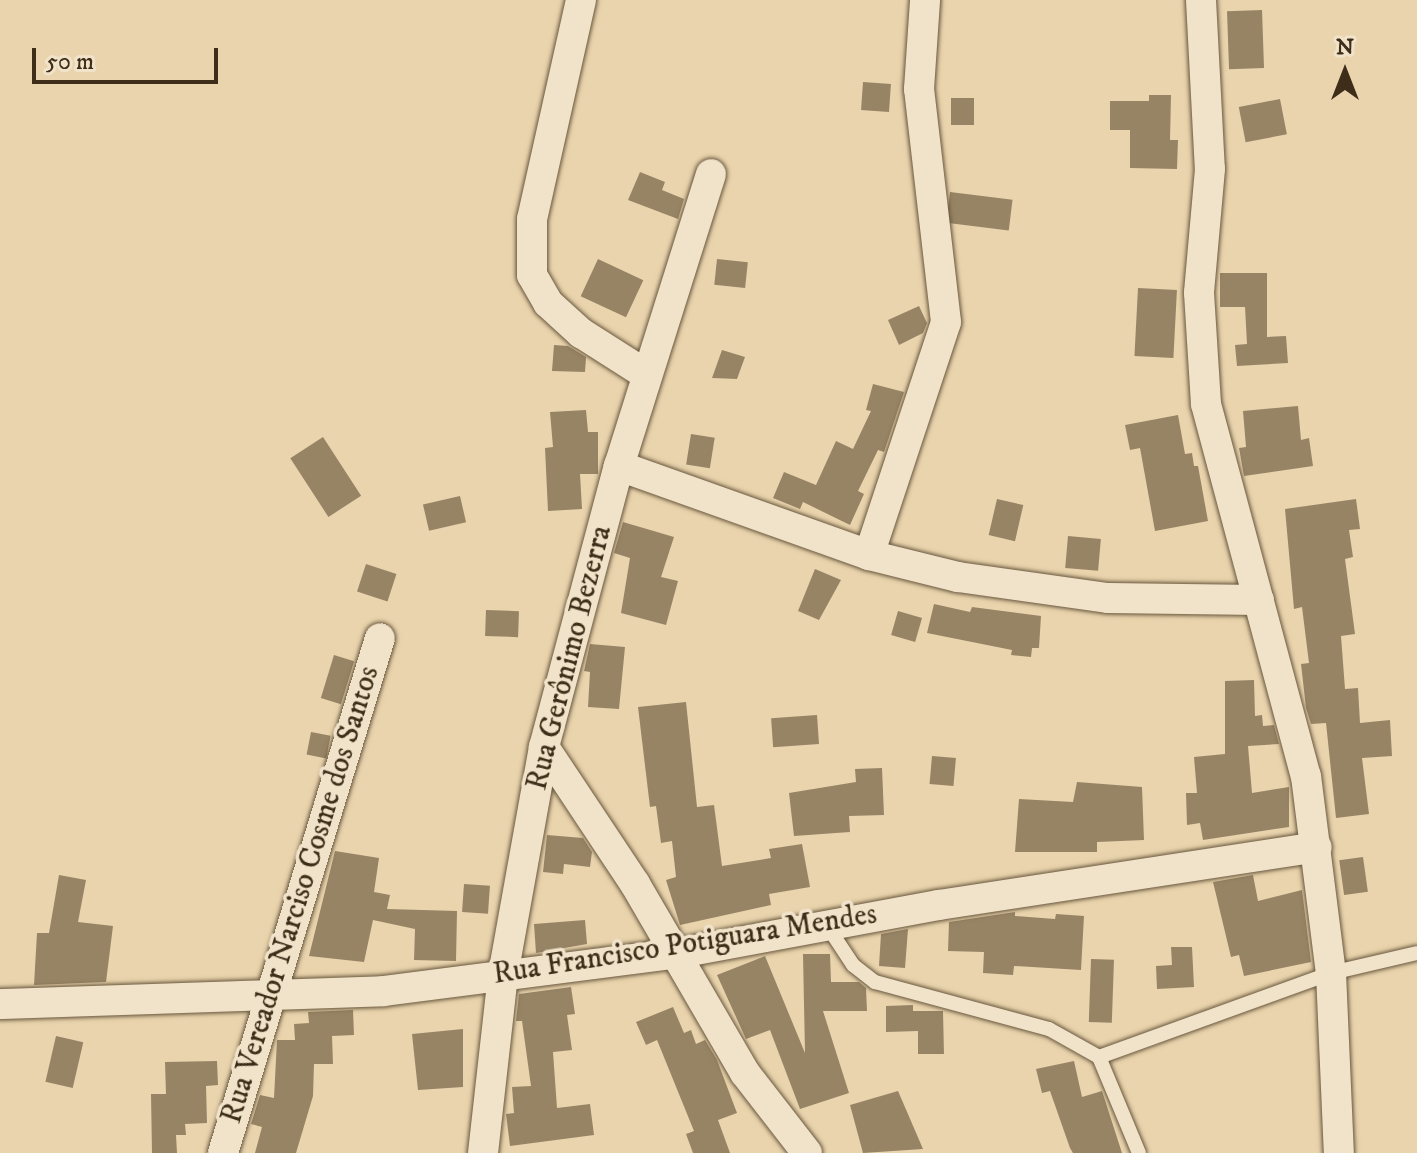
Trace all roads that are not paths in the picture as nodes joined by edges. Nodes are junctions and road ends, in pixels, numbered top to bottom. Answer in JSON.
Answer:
{"nodes":[{"id":1,"x":581,"y":0,"type":"edge"},
{"id":2,"x":925,"y":0,"type":"edge"},
{"id":3,"x":1201,"y":0,"type":"edge"},
{"id":4,"x":711,"y":174,"type":"dead end"},
{"id":5,"x":647,"y":375,"type":"junction"},
{"id":6,"x":619,"y":466,"type":"junction"},
{"id":7,"x":869,"y":555,"type":"junction"},
{"id":8,"x":1259,"y":600,"type":"junction"},
{"id":9,"x":380,"y":638,"type":"dead end"},
{"id":10,"x":544,"y":747,"type":"junction"},
{"id":11,"x":1317,"y":847,"type":"junction"},
{"id":12,"x":826,"y":924,"type":"junction"},
{"id":13,"x":1417,"y":953,"type":"edge"},
{"id":14,"x":674,"y":954,"type":"junction"},
{"id":15,"x":1331,"y":973,"type":"junction"},
{"id":16,"x":503,"y":975,"type":"junction"},
{"id":17,"x":270,"y":997,"type":"junction"},
{"id":18,"x":0,"y":1004,"type":"edge"},
{"id":19,"x":1099,"y":1057,"type":"junction"},
{"id":20,"x":779,"y":1139,"type":"edge"},
{"id":21,"x":223,"y":1153,"type":"edge"},
{"id":22,"x":483,"y":1153,"type":"edge"},
{"id":23,"x":807,"y":1153,"type":"edge"},
{"id":24,"x":1139,"y":1153,"type":"edge"},
{"id":25,"x":1339,"y":1153,"type":"edge"}],
"edges":[{"from":1,"to":5,"type":"street"},
{"from":2,"to":7,"type":"street"},
{"from":3,"to":8,"type":"street"},
{"from":4,"to":5,"type":"street","name":"Rua Gerônimo Bezerra"},
{"from":5,"to":6,"type":"street","name":"Rua Gerônimo Bezerra"},
{"from":6,"to":7,"type":"street"},
{"from":6,"to":10,"type":"street","name":"Rua Gerônimo Bezerra"},
{"from":7,"to":8,"type":"street"},
{"from":8,"to":11,"type":"street"},
{"from":9,"to":17,"type":"street","name":"Rua Vereador Narciso Cosme dos Santos"},
{"from":10,"to":14,"type":"street"},
{"from":10,"to":16,"type":"street","name":"Rua Gerônimo Bezerra"},
{"from":11,"to":12,"type":"street","name":"Rua Francisco Potiguara Mendes"},
{"from":11,"to":15,"type":"street"},
{"from":12,"to":14,"type":"street","name":"Rua Francisco Potiguara Mendes"},
{"from":12,"to":19,"type":"lane"},
{"from":13,"to":15,"type":"lane"},
{"from":14,"to":16,"type":"street","name":"Rua Francisco Potiguara Mendes"},
{"from":14,"to":20,"type":"street"},
{"from":15,"to":19,"type":"lane"},
{"from":15,"to":25,"type":"street"},
{"from":16,"to":17,"type":"street","name":"Rua Francisco Potiguara Mendes"},
{"from":16,"to":22,"type":"street","name":"Rua Gerônimo Bezerra"},
{"from":17,"to":18,"type":"street","name":"Rua Francisco Potiguara Mendes"},
{"from":17,"to":21,"type":"street","name":"Rua Vereador Narciso Cosme dos Santos"},
{"from":19,"to":24,"type":"lane"},
{"from":20,"to":23,"type":"street"}]}
